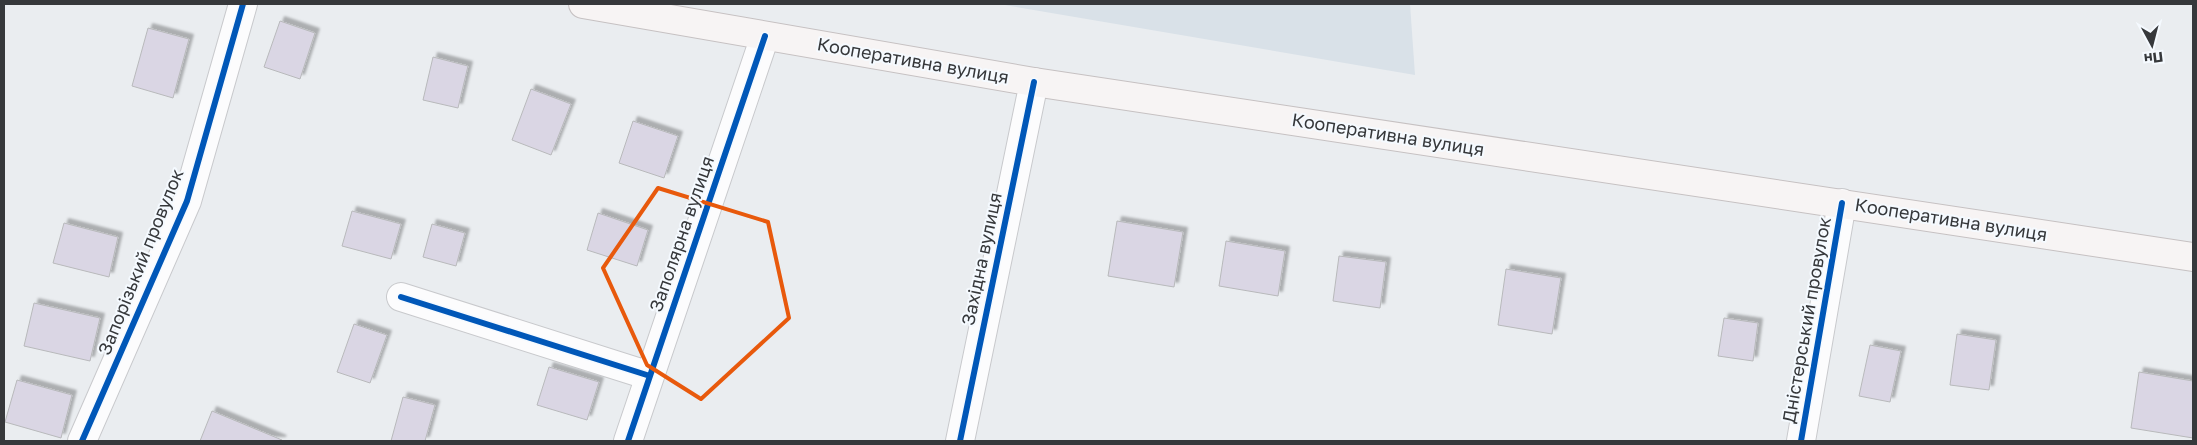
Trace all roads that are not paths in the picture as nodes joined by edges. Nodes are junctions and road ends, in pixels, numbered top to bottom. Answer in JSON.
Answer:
{"nodes":[{"id":1,"x":243,"y":4,"type":"edge"},
{"id":2,"x":583,"y":4,"type":"edge"},
{"id":3,"x":765,"y":36,"type":"junction"},
{"id":4,"x":1034,"y":82,"type":"junction"},
{"id":5,"x":1842,"y":203,"type":"junction"},
{"id":6,"x":2193,"y":257,"type":"edge"},
{"id":7,"x":401,"y":297,"type":"dead end"},
{"id":8,"x":650,"y":376,"type":"junction"},
{"id":9,"x":82,"y":441,"type":"edge"},
{"id":10,"x":628,"y":441,"type":"edge"},
{"id":11,"x":960,"y":441,"type":"edge"},
{"id":12,"x":1801,"y":441,"type":"edge"}],
"edges":[{"from":1,"to":9,"type":"street","name":"Запорізький провулок"},
{"from":2,"to":3,"type":"main road","name":"Кооперативна вулиця"},
{"from":3,"to":4,"type":"main road","name":"Кооперативна вулиця"},
{"from":3,"to":8,"type":"street","name":"Заполярна вулиця"},
{"from":4,"to":5,"type":"main road","name":"Кооперативна вулиця"},
{"from":4,"to":11,"type":"street","name":"Західна вулиця"},
{"from":5,"to":6,"type":"main road","name":"Кооперативна вулиця"},
{"from":5,"to":12,"type":"street","name":"Дністерський провулок"},
{"from":7,"to":8,"type":"street"},
{"from":8,"to":10,"type":"street","name":"Заполярна вулиця"}]}
